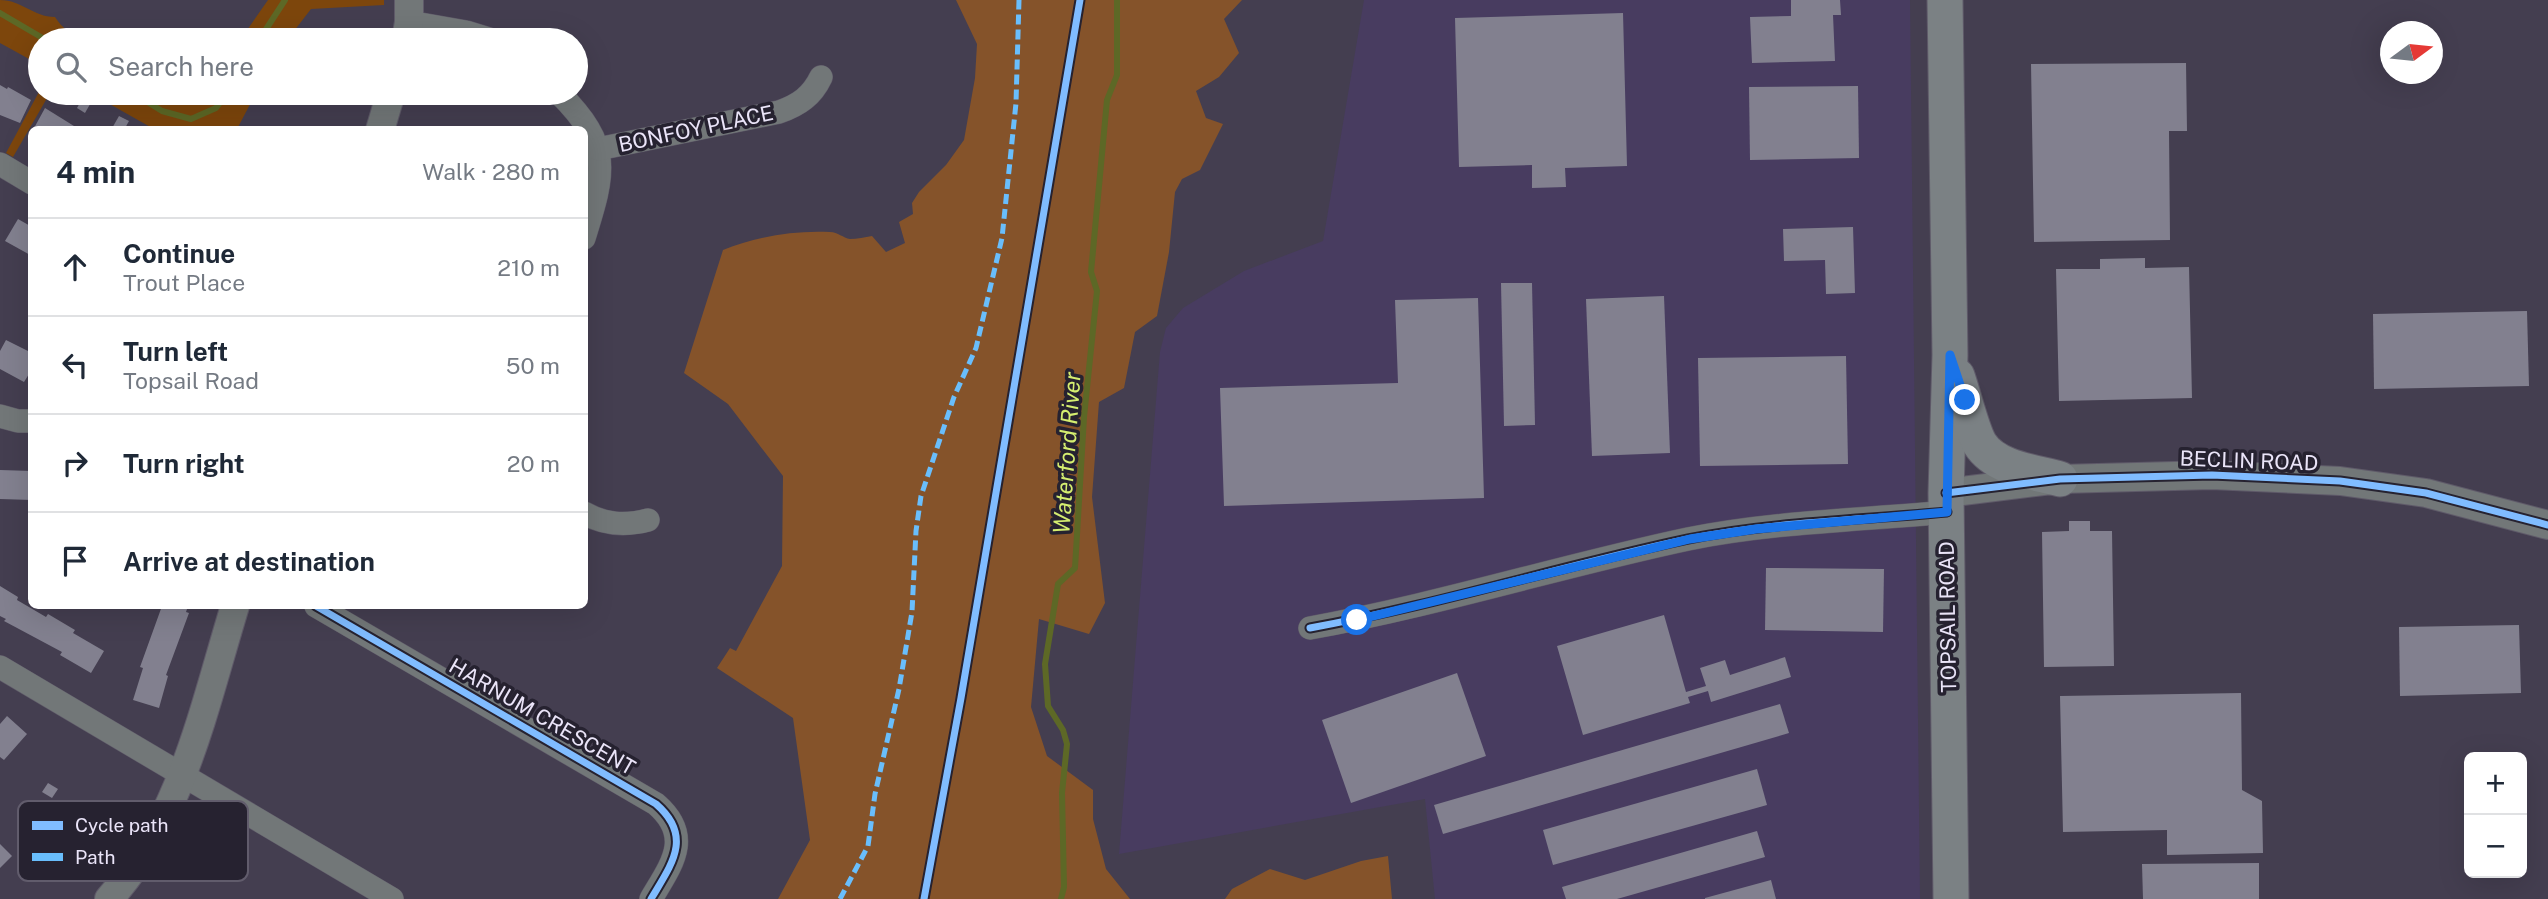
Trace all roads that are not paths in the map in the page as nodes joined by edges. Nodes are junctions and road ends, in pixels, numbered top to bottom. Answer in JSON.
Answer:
{"nodes":[{"id":1,"x":1945,"y":0,"type":"edge"},
{"id":2,"x":408,"y":21,"type":"edge"},
{"id":3,"x":445,"y":28,"type":"edge"},
{"id":4,"x":821,"y":77,"type":"dead end"},
{"id":5,"x":387,"y":105,"type":"edge"},
{"id":6,"x":570,"y":105,"type":"edge"},
{"id":7,"x":381,"y":126,"type":"edge"},
{"id":8,"x":588,"y":126,"type":"edge"},
{"id":9,"x":588,"y":126,"type":"edge"},
{"id":10,"x":598,"y":149,"type":"junction"},
{"id":11,"x":0,"y":164,"type":"edge"},
{"id":12,"x":28,"y":181,"type":"edge"},
{"id":13,"x":588,"y":224,"type":"edge"},
{"id":14,"x":1950,"y":355,"type":"junction"},
{"id":15,"x":0,"y":416,"type":"edge"},
{"id":16,"x":28,"y":421,"type":"edge"},
{"id":17,"x":2060,"y":479,"type":"junction"},
{"id":18,"x":1946,"y":503,"type":"junction"},
{"id":19,"x":588,"y":515,"type":"edge"},
{"id":20,"x":648,"y":520,"type":"dead end"},
{"id":21,"x":2548,"y":525,"type":"edge"},
{"id":22,"x":233,"y":609,"type":"edge"},
{"id":23,"x":321,"y":609,"type":"edge"},
{"id":24,"x":1310,"y":628,"type":"dead end"},
{"id":25,"x":0,"y":667,"type":"edge"},
{"id":26,"x":183,"y":776,"type":"junction"},
{"id":27,"x":172,"y":801,"type":"edge"},
{"id":28,"x":225,"y":801,"type":"edge"},
{"id":29,"x":248,"y":814,"type":"edge"},
{"id":30,"x":125,"y":881,"type":"edge"},
{"id":31,"x":109,"y":899,"type":"edge"},
{"id":32,"x":392,"y":899,"type":"edge"},
{"id":33,"x":650,"y":899,"type":"edge"},
{"id":34,"x":1951,"y":899,"type":"edge"}],
"edges":[{"from":1,"to":14,"type":"main road","name":"TOPSAIL ROAD"},
{"from":2,"to":3,"type":"street"},
{"from":4,"to":10,"type":"street","name":"BONFOY PLACE"},
{"from":5,"to":7,"type":"street"},
{"from":6,"to":8,"type":"street"},
{"from":9,"to":10,"type":"street"},
{"from":10,"to":13,"type":"street"},
{"from":11,"to":12,"type":"street"},
{"from":14,"to":17,"type":"main road"},
{"from":14,"to":18,"type":"main road","name":"TOPSAIL ROAD"},
{"from":15,"to":16,"type":"street"},
{"from":17,"to":18,"type":"street","name":"BECLIN ROAD"},
{"from":17,"to":21,"type":"street","name":"BECLIN ROAD"},
{"from":18,"to":24,"type":"street"},
{"from":18,"to":34,"type":"main road","name":"TOPSAIL ROAD"},
{"from":19,"to":20,"type":"street"},
{"from":22,"to":26,"type":"street"},
{"from":23,"to":33,"type":"street","name":"HARNUM CRESCENT"},
{"from":25,"to":26,"type":"street"},
{"from":26,"to":27,"type":"street"},
{"from":26,"to":28,"type":"street"},
{"from":29,"to":32,"type":"street"},
{"from":30,"to":31,"type":"street"}]}
